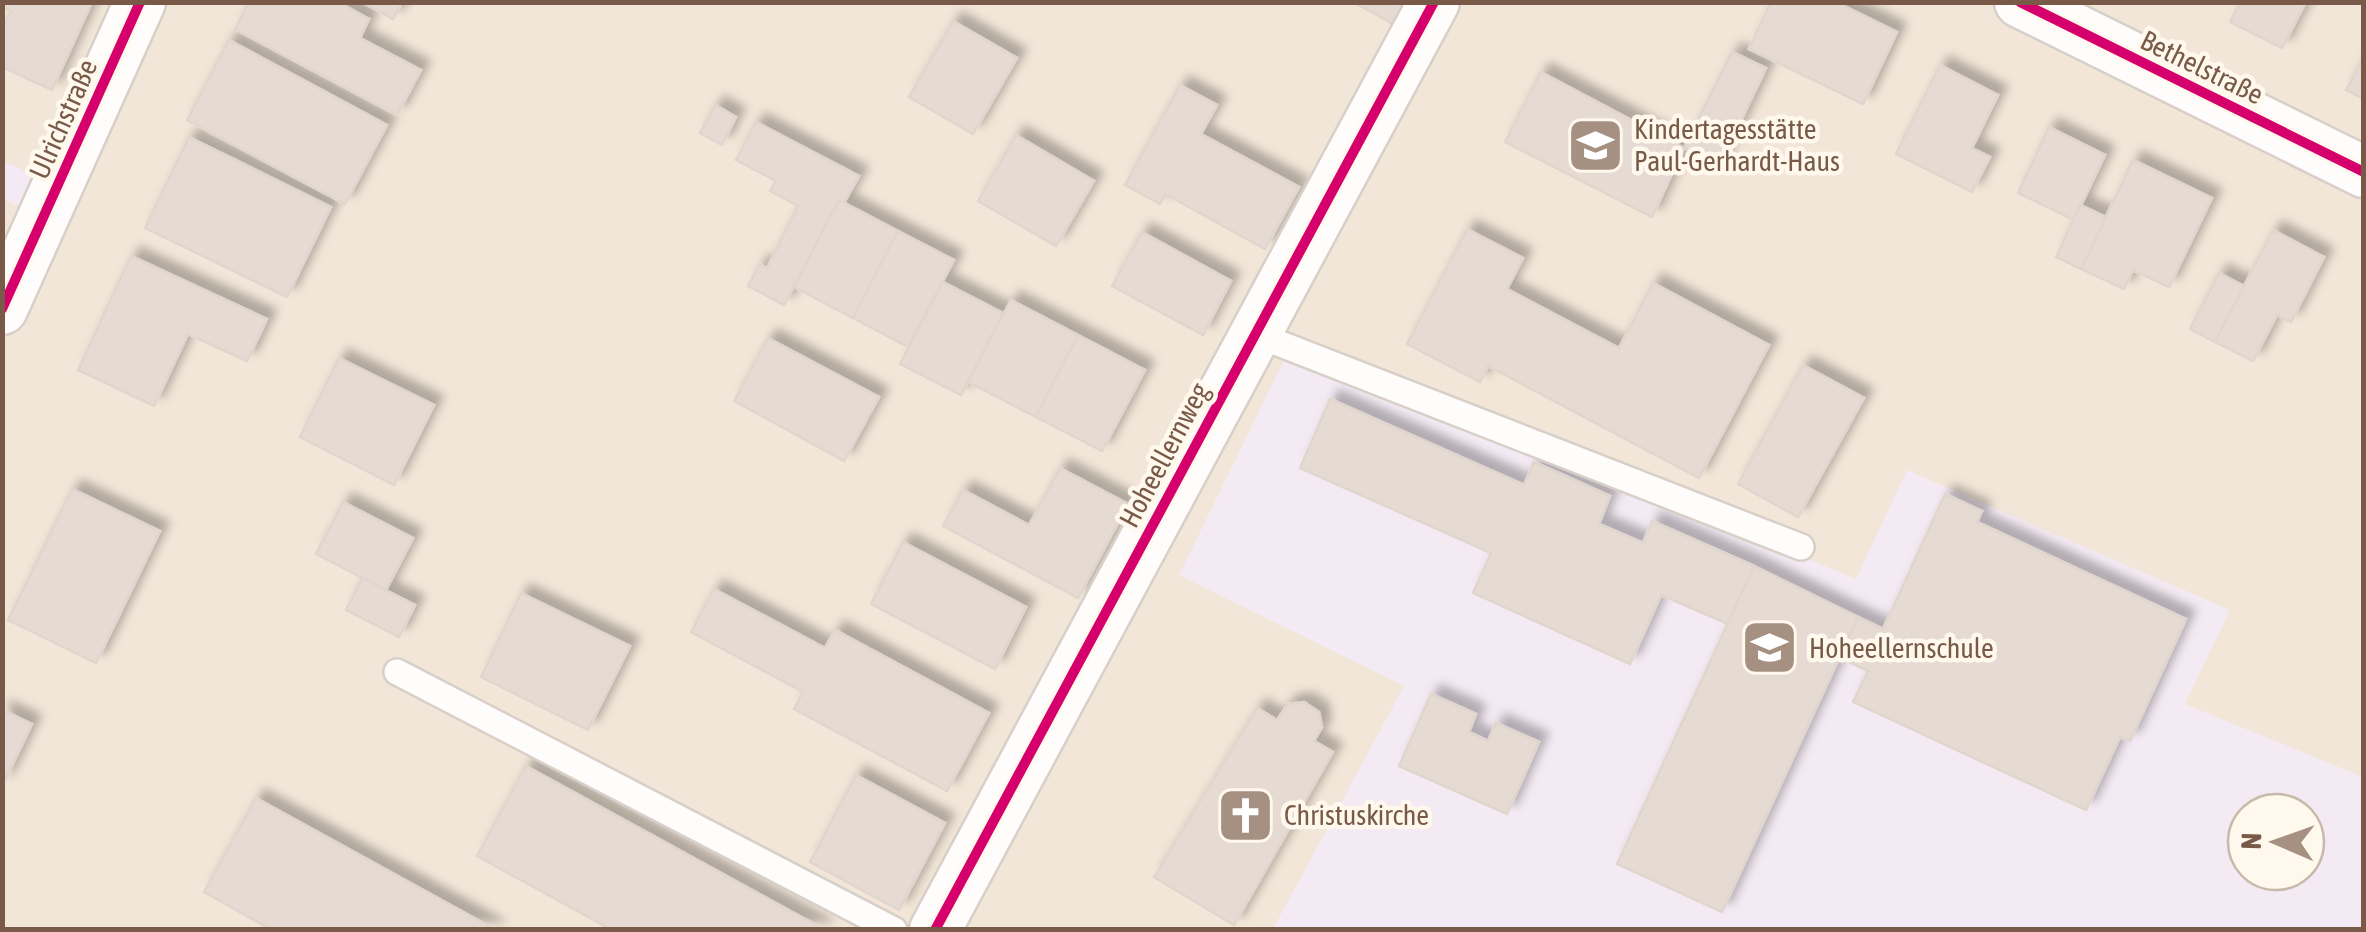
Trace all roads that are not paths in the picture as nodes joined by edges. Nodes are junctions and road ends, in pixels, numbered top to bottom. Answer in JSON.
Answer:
{"nodes":[{"id":1,"x":140,"y":2,"type":"edge"},
{"id":2,"x":1434,"y":2,"type":"edge"},
{"id":3,"x":2020,"y":2,"type":"edge"},
{"id":4,"x":2364,"y":172,"type":"edge"},
{"id":5,"x":2,"y":309,"type":"edge"},
{"id":6,"x":1255,"y":334,"type":"junction"},
{"id":7,"x":1801,"y":548,"type":"dead end"},
{"id":8,"x":396,"y":672,"type":"dead end"},
{"id":9,"x":894,"y":930,"type":"edge"},
{"id":10,"x":935,"y":930,"type":"edge"}],
"edges":[{"from":1,"to":5,"type":"street","name":"Ulrichstraße"},
{"from":2,"to":6,"type":"street","name":"Hoheellernweg"},
{"from":3,"to":4,"type":"street","name":"Bethelstraße"},
{"from":6,"to":7,"type":"lane"},
{"from":6,"to":10,"type":"street","name":"Hoheellernweg"},
{"from":8,"to":9,"type":"lane"}]}
